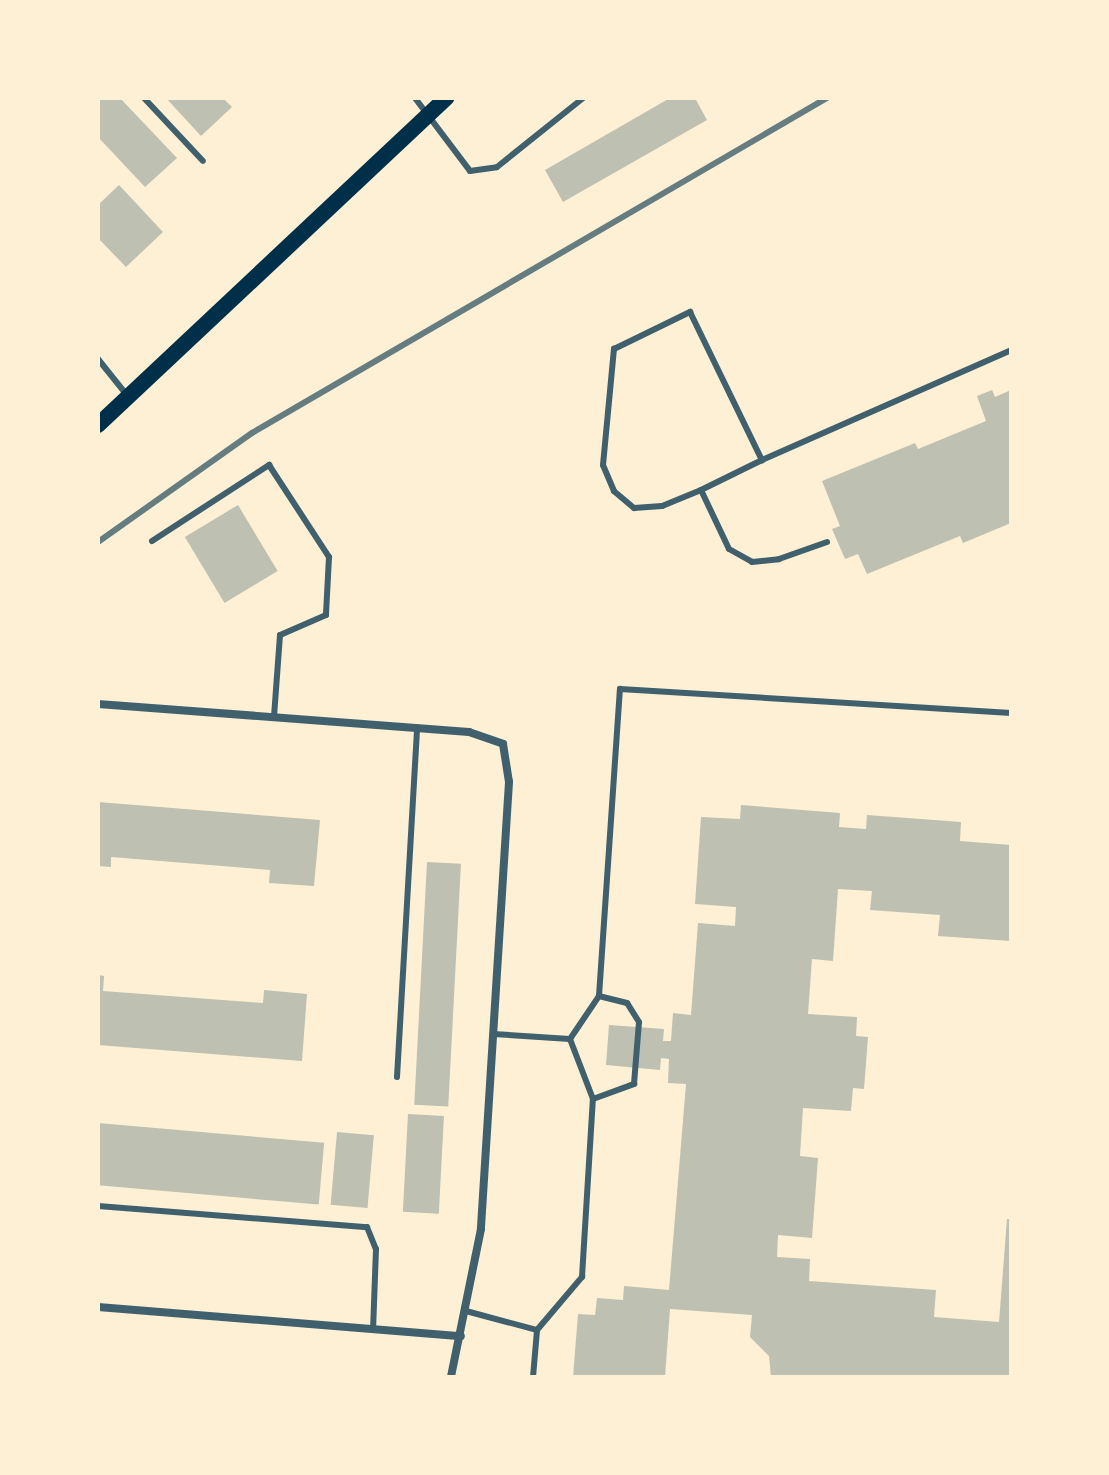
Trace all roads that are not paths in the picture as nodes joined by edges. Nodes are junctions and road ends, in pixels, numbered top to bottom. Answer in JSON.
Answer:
{"nodes":[{"id":1,"x":144,"y":98,"type":"edge"},
{"id":2,"x":415,"y":98,"type":"edge"},
{"id":3,"x":446,"y":98,"type":"edge"},
{"id":4,"x":583,"y":98,"type":"edge"},
{"id":5,"x":428,"y":114,"type":"junction"},
{"id":6,"x":203,"y":161,"type":"dead end"},
{"id":7,"x":1011,"y":350,"type":"edge"},
{"id":8,"x":98,"y":359,"type":"edge"},
{"id":9,"x":128,"y":397,"type":"junction"},
{"id":10,"x":98,"y":425,"type":"edge"},
{"id":11,"x":762,"y":460,"type":"junction"},
{"id":12,"x":701,"y":490,"type":"junction"},
{"id":13,"x":152,"y":541,"type":"dead end"},
{"id":14,"x":827,"y":542,"type":"dead end"},
{"id":15,"x":98,"y":704,"type":"edge"},
{"id":16,"x":1011,"y":713,"type":"edge"},
{"id":17,"x":274,"y":717,"type":"junction"},
{"id":18,"x":417,"y":728,"type":"junction"},
{"id":19,"x":599,"y":996,"type":"junction"},
{"id":20,"x":493,"y":1034,"type":"junction"},
{"id":21,"x":570,"y":1039,"type":"junction"},
{"id":22,"x":397,"y":1077,"type":"dead end"},
{"id":23,"x":593,"y":1099,"type":"junction"},
{"id":24,"x":98,"y":1206,"type":"edge"},
{"id":25,"x":98,"y":1307,"type":"edge"},
{"id":26,"x":466,"y":1311,"type":"junction"},
{"id":27,"x":373,"y":1329,"type":"junction"},
{"id":28,"x":537,"y":1330,"type":"junction"},
{"id":29,"x":461,"y":1336,"type":"junction"},
{"id":30,"x":451,"y":1377,"type":"edge"},
{"id":31,"x":533,"y":1377,"type":"edge"}],
"edges":[{"from":1,"to":6,"type":"lane"},
{"from":2,"to":5,"type":"lane"},
{"from":3,"to":5,"type":"main road"},
{"from":4,"to":5,"type":"lane"},
{"from":5,"to":9,"type":"main road"},
{"from":7,"to":11,"type":"lane"},
{"from":8,"to":9,"type":"lane"},
{"from":9,"to":10,"type":"main road"},
{"from":11,"to":12,"type":"lane"},
{"from":11,"to":12,"type":"lane"},
{"from":12,"to":14,"type":"lane"},
{"from":13,"to":17,"type":"lane"},
{"from":15,"to":17,"type":"street"},
{"from":16,"to":19,"type":"lane"},
{"from":17,"to":18,"type":"street"},
{"from":18,"to":20,"type":"street"},
{"from":18,"to":22,"type":"lane"},
{"from":19,"to":21,"type":"lane"},
{"from":19,"to":23,"type":"lane"},
{"from":20,"to":21,"type":"lane"},
{"from":20,"to":26,"type":"street"},
{"from":21,"to":23,"type":"lane"},
{"from":23,"to":28,"type":"lane"},
{"from":24,"to":27,"type":"lane"},
{"from":25,"to":27,"type":"street"},
{"from":26,"to":28,"type":"lane"},
{"from":26,"to":29,"type":"street"},
{"from":27,"to":29,"type":"street"},
{"from":28,"to":31,"type":"lane"},
{"from":29,"to":30,"type":"street"}]}
